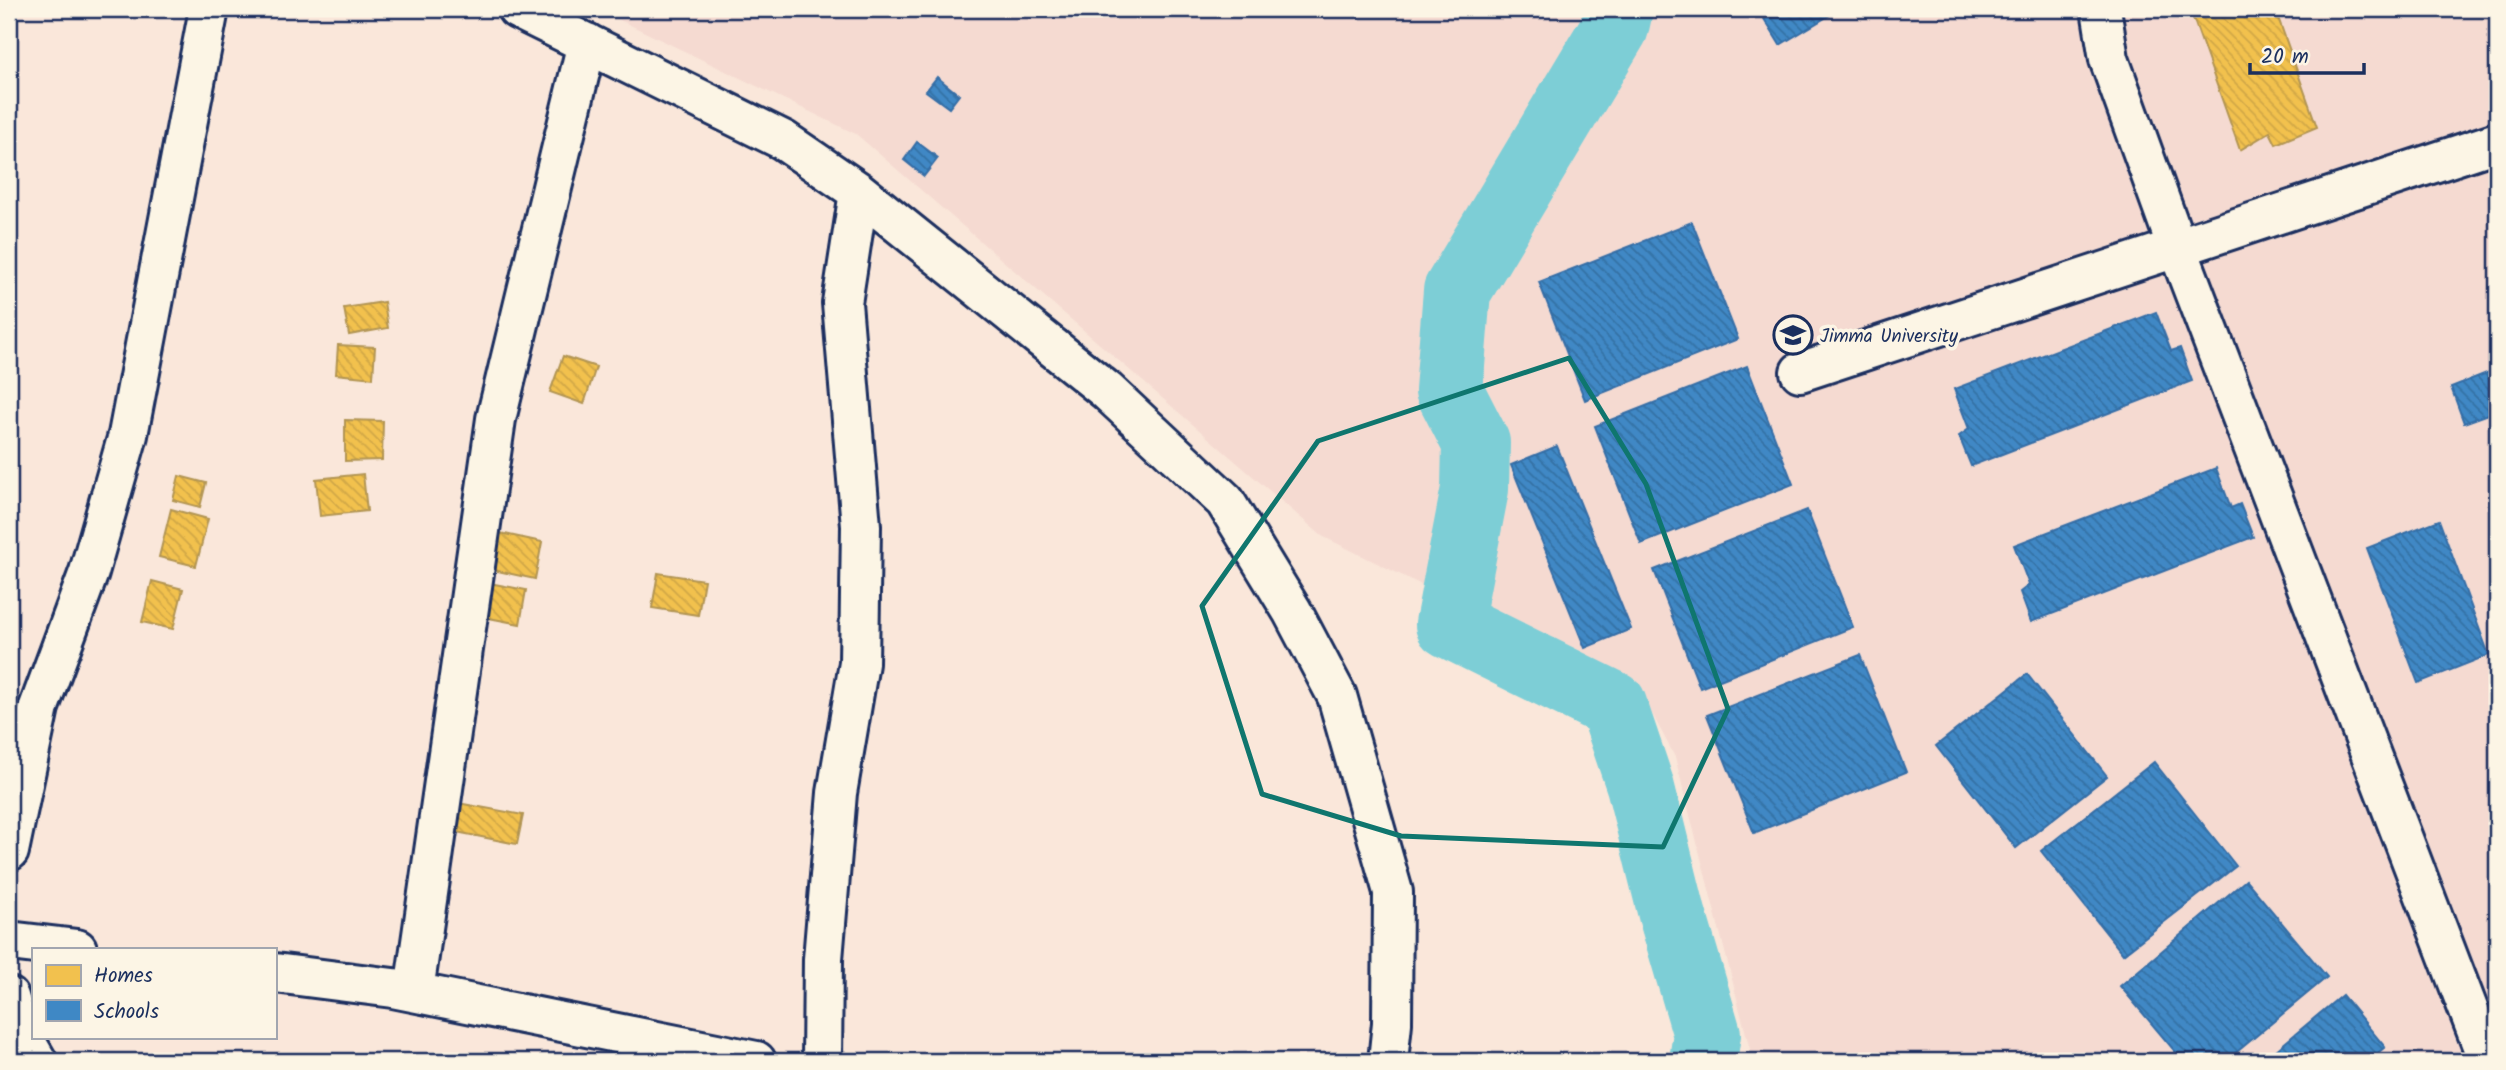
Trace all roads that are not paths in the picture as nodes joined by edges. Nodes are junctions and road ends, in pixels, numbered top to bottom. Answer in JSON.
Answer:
{"nodes":[{"id":1,"x":209,"y":9,"type":"edge"},
{"id":2,"x":517,"y":9,"type":"edge"},
{"id":3,"x":2101,"y":9,"type":"edge"},
{"id":4,"x":587,"y":43,"type":"junction"},
{"id":5,"x":2497,"y":142,"type":"edge"},
{"id":6,"x":859,"y":192,"type":"junction"},
{"id":7,"x":2178,"y":250,"type":"junction"},
{"id":8,"x":1800,"y":372,"type":"dead end"},
{"id":9,"x":9,"y":851,"type":"edge"},
{"id":10,"x":9,"y":941,"type":"edge"},
{"id":11,"x":68,"y":948,"type":"edge"},
{"id":12,"x":276,"y":973,"type":"edge"},
{"id":13,"x":414,"y":991,"type":"junction"},
{"id":14,"x":9,"y":996,"type":"edge"},
{"id":15,"x":37,"y":1061,"type":"edge"},
{"id":16,"x":756,"y":1061,"type":"edge"},
{"id":17,"x":822,"y":1061,"type":"edge"},
{"id":18,"x":1388,"y":1061,"type":"edge"},
{"id":19,"x":2488,"y":1061,"type":"edge"}],
"edges":[{"from":1,"to":9,"type":"street"},
{"from":2,"to":4,"type":"street"},
{"from":3,"to":7,"type":"street"},
{"from":4,"to":6,"type":"street"},
{"from":4,"to":13,"type":"street"},
{"from":5,"to":7,"type":"street"},
{"from":6,"to":17,"type":"street"},
{"from":6,"to":18,"type":"street"},
{"from":7,"to":8,"type":"street"},
{"from":7,"to":19,"type":"street"},
{"from":10,"to":11,"type":"street"},
{"from":12,"to":13,"type":"street"},
{"from":13,"to":16,"type":"street"},
{"from":14,"to":15,"type":"street"}]}
